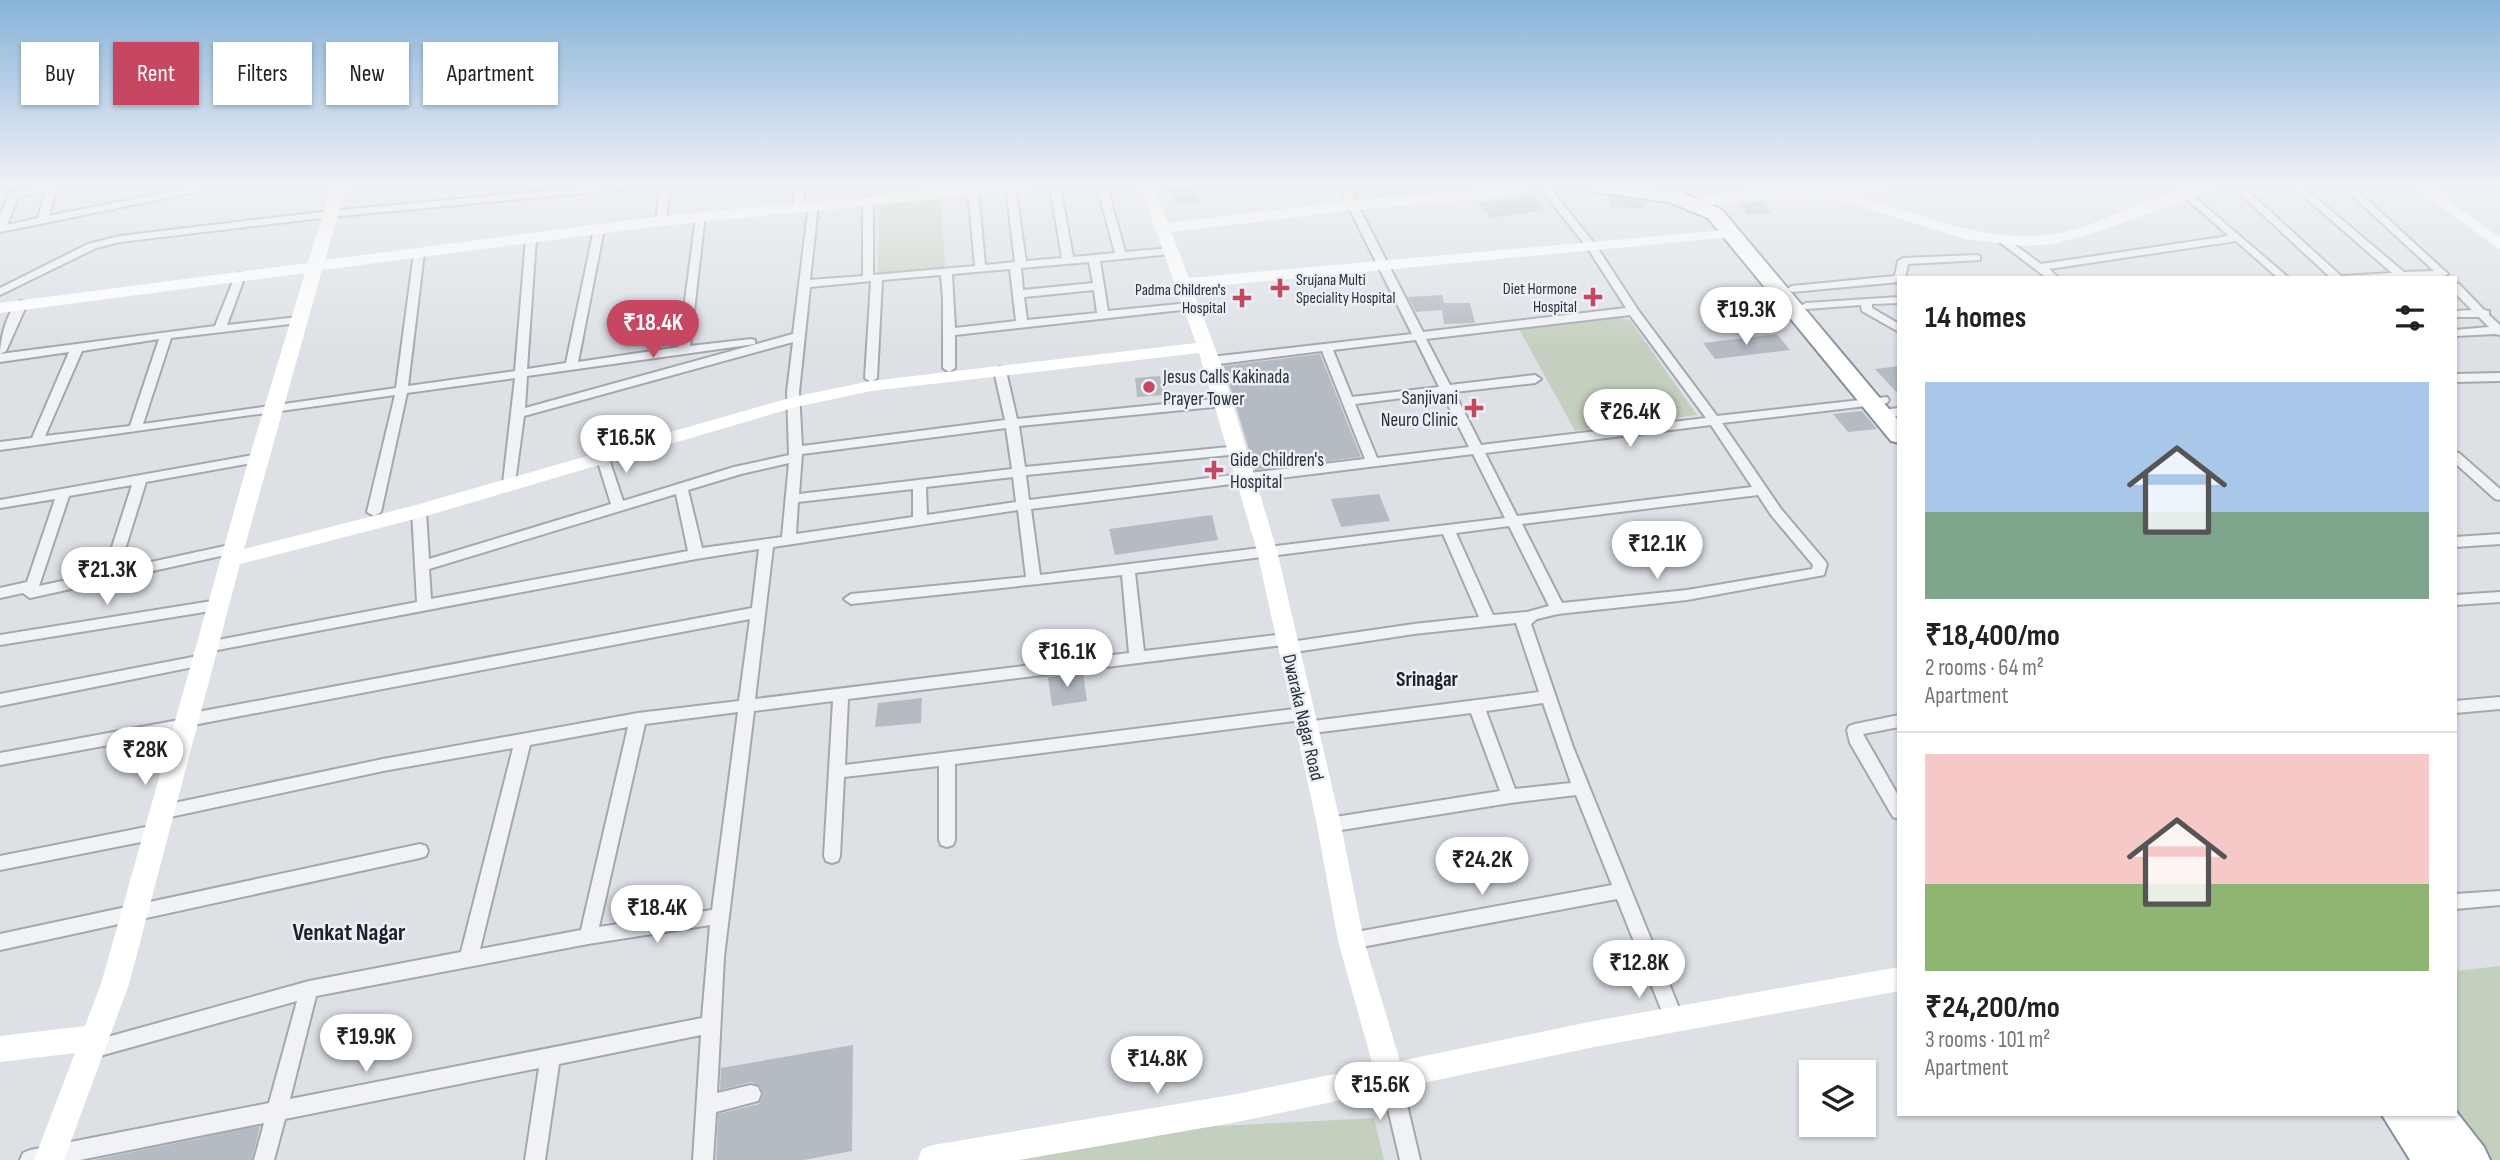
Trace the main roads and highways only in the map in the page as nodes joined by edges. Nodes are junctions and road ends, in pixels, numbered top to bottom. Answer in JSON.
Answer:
{"nodes":[{"id":1,"x":1739,"y":240,"type":"edge"},
{"id":2,"x":1751,"y":240,"type":"edge"},
{"id":3,"x":1887,"y":410,"type":"edge"},
{"id":4,"x":1897,"y":432,"type":"edge"},
{"id":5,"x":2401,"y":1116,"type":"edge"},
{"id":6,"x":2437,"y":1116,"type":"edge"},
{"id":7,"x":2433,"y":1160,"type":"edge"},
{"id":8,"x":2471,"y":1160,"type":"edge"}],
"edges":[{"from":1,"to":3,"type":"highway"},
{"from":2,"to":3,"type":"highway"},
{"from":3,"to":4,"type":"highway"},
{"from":5,"to":7,"type":"highway"},
{"from":6,"to":8,"type":"highway"}]}
